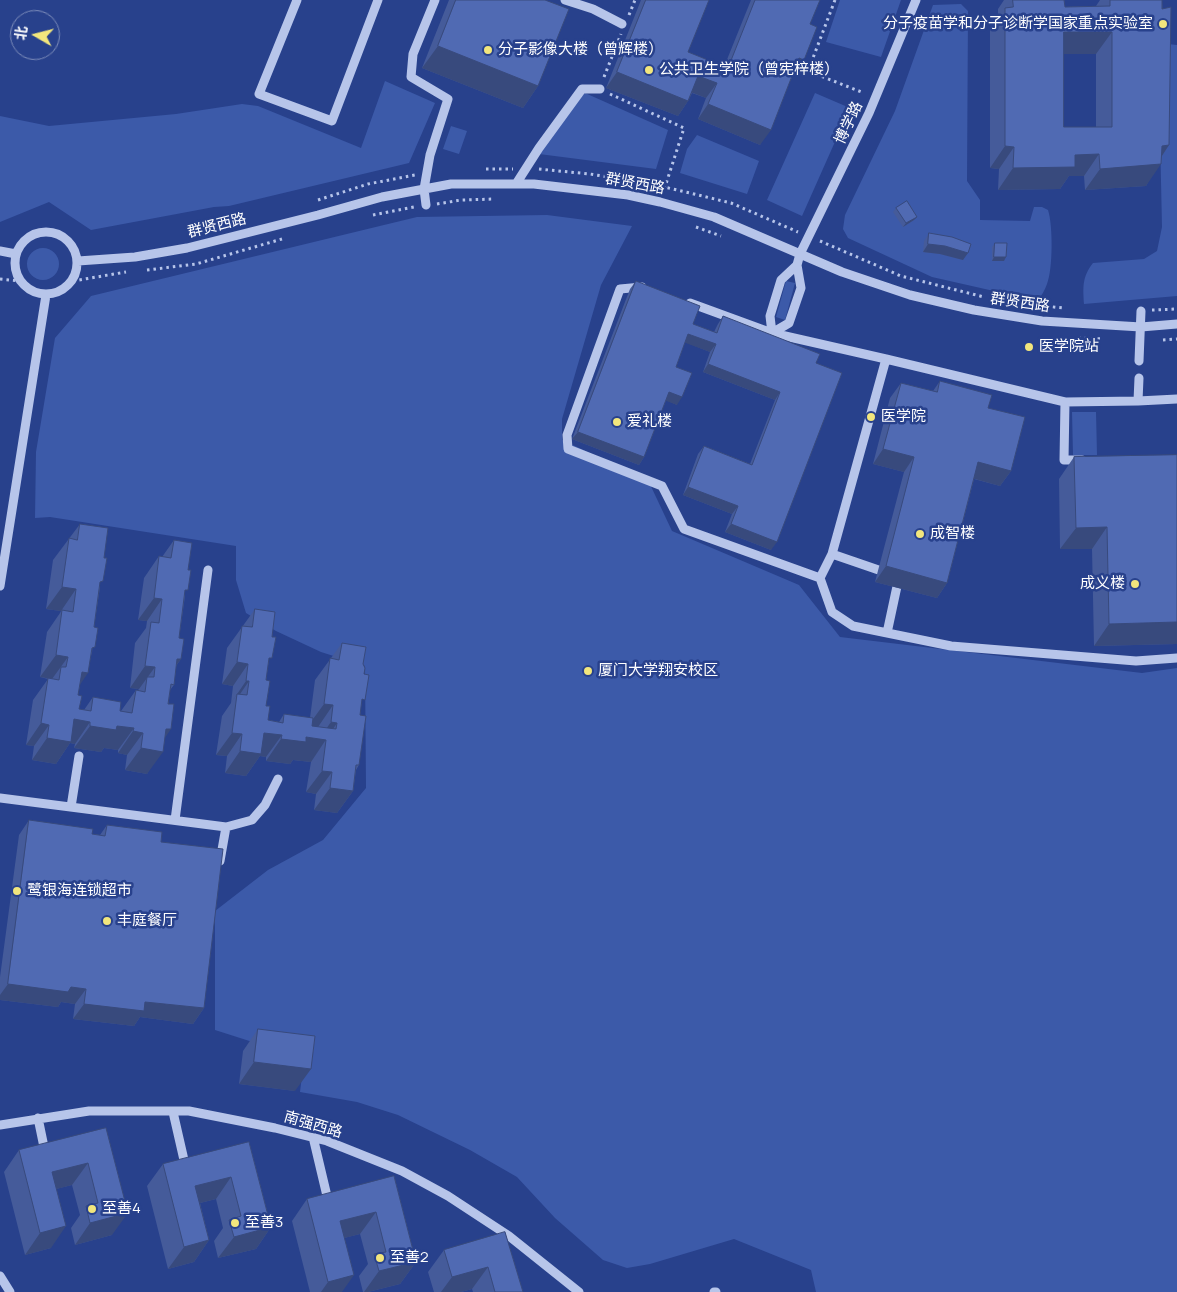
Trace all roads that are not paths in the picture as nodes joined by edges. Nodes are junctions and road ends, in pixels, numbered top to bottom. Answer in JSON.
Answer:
{"nodes":[{"id":1,"x":297,"y":0,"type":"edge"},
{"id":2,"x":378,"y":0,"type":"edge"},
{"id":3,"x":434,"y":0,"type":"edge"},
{"id":4,"x":565,"y":0,"type":"edge"},
{"id":5,"x":916,"y":0,"type":"edge"},
{"id":6,"x":625,"y":23,"type":"road end"},
{"id":7,"x":600,"y":89,"type":"road end"},
{"id":8,"x":516,"y":184,"type":"junction"},
{"id":9,"x":424,"y":189,"type":"junction"},
{"id":10,"x":426,"y":205,"type":"road end"},
{"id":11,"x":0,"y":251,"type":"edge"},
{"id":12,"x":16,"y":254,"type":"junction"},
{"id":13,"x":800,"y":254,"type":"junction"},
{"id":14,"x":78,"y":261,"type":"junction"},
{"id":15,"x":797,"y":265,"type":"junction"},
{"id":16,"x":655,"y":290,"type":"edge"},
{"id":17,"x":46,"y":295,"type":"junction"},
{"id":18,"x":682,"y":300,"type":"edge"},
{"id":19,"x":1141,"y":311,"type":"road end"},
{"id":20,"x":1177,"y":324,"type":"edge"},
{"id":21,"x":1141,"y":327,"type":"junction"},
{"id":22,"x":772,"y":333,"type":"junction"},
{"id":23,"x":886,"y":359,"type":"junction"},
{"id":24,"x":1139,"y":361,"type":"dead end"},
{"id":25,"x":1139,"y":378,"type":"dead end"},
{"id":26,"x":1138,"y":400,"type":"junction"},
{"id":27,"x":1177,"y":400,"type":"edge"},
{"id":28,"x":1065,"y":402,"type":"junction"},
{"id":29,"x":1093,"y":460,"type":"edge"},
{"id":30,"x":832,"y":554,"type":"junction"},
{"id":31,"x":208,"y":570,"type":"dead end"},
{"id":32,"x":820,"y":578,"type":"junction"},
{"id":33,"x":0,"y":586,"type":"edge"},
{"id":34,"x":887,"y":632,"type":"junction"},
{"id":35,"x":1177,"y":658,"type":"edge"},
{"id":36,"x":79,"y":756,"type":"dead end"},
{"id":37,"x":278,"y":780,"type":"dead end"},
{"id":38,"x":0,"y":798,"type":"edge"},
{"id":39,"x":71,"y":807,"type":"junction"},
{"id":40,"x":175,"y":820,"type":"junction"},
{"id":41,"x":226,"y":826,"type":"junction"},
{"id":42,"x":218,"y":873,"type":"edge"},
{"id":43,"x":174,"y":1112,"type":"junction"},
{"id":44,"x":38,"y":1118,"type":"junction"},
{"id":45,"x":0,"y":1125,"type":"edge"},
{"id":46,"x":313,"y":1137,"type":"junction"},
{"id":47,"x":44,"y":1147,"type":"edge"},
{"id":48,"x":184,"y":1160,"type":"edge"},
{"id":49,"x":327,"y":1196,"type":"edge"},
{"id":50,"x":0,"y":1276,"type":"edge"},
{"id":51,"x":10,"y":1292,"type":"edge"},
{"id":52,"x":579,"y":1292,"type":"edge"}],
"edges":[{"from":1,"to":2,"type":"street"},
{"from":3,"to":9,"type":"street"},
{"from":4,"to":6,"type":"street"},
{"from":5,"to":13,"type":"street","name":"博学路"},
{"from":7,"to":8,"type":"street"},
{"from":8,"to":9,"type":"street","name":"群贤西路"},
{"from":8,"to":13,"type":"street","name":"群贤西路"},
{"from":9,"to":10,"type":"street"},
{"from":9,"to":14,"type":"street","name":"群贤西路"},
{"from":11,"to":12,"type":"street"},
{"from":12,"to":14,"type":"street"},
{"from":12,"to":17,"type":"street"},
{"from":13,"to":15,"type":"street","name":"博学路"},
{"from":13,"to":21,"type":"street","name":"群贤西路"},
{"from":14,"to":17,"type":"street"},
{"from":15,"to":22,"type":"street"},
{"from":15,"to":22,"type":"street"},
{"from":16,"to":32,"type":"street"},
{"from":17,"to":33,"type":"street"},
{"from":18,"to":22,"type":"street"},
{"from":19,"to":21,"type":"street"},
{"from":20,"to":21,"type":"street","name":"群贤西路"},
{"from":21,"to":24,"type":"street"},
{"from":22,"to":23,"type":"street"},
{"from":23,"to":28,"type":"street"},
{"from":23,"to":30,"type":"street"},
{"from":25,"to":26,"type":"street"},
{"from":26,"to":27,"type":"street"},
{"from":26,"to":28,"type":"street"},
{"from":28,"to":29,"type":"street"},
{"from":30,"to":32,"type":"street"},
{"from":30,"to":34,"type":"street"},
{"from":31,"to":40,"type":"street"},
{"from":32,"to":34,"type":"street"},
{"from":34,"to":35,"type":"street"},
{"from":36,"to":39,"type":"street"},
{"from":37,"to":41,"type":"street"},
{"from":38,"to":39,"type":"street"},
{"from":39,"to":40,"type":"street"},
{"from":40,"to":41,"type":"street"},
{"from":41,"to":42,"type":"street"},
{"from":43,"to":44,"type":"street","name":"南强西路"},
{"from":43,"to":46,"type":"street","name":"南强西路"},
{"from":43,"to":48,"type":"street"},
{"from":44,"to":45,"type":"street","name":"南强西路"},
{"from":44,"to":47,"type":"street"},
{"from":46,"to":49,"type":"street"},
{"from":46,"to":52,"type":"street","name":"南强西路"},
{"from":50,"to":51,"type":"street"}]}
